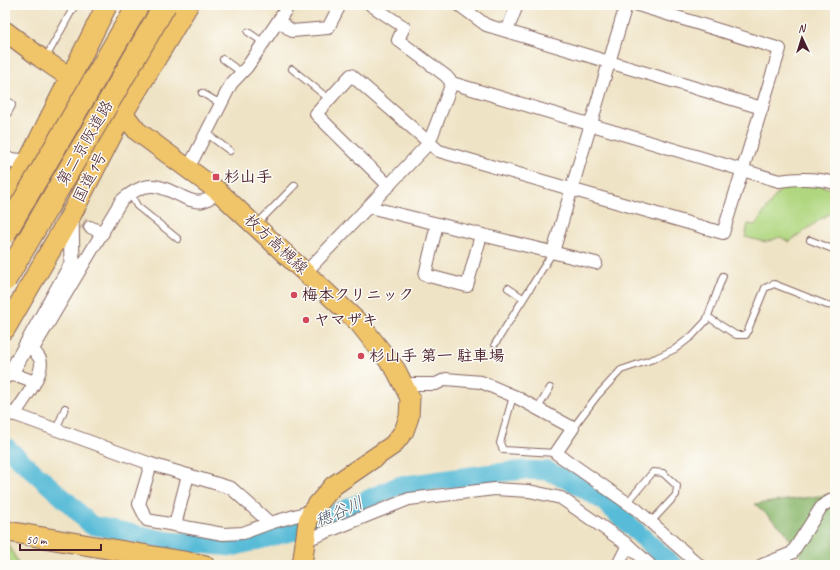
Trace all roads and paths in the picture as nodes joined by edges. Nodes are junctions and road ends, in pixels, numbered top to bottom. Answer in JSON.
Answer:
{"nodes":[{"id":1,"x":76,"y":5,"type":"edge"},
{"id":2,"x":108,"y":5,"type":"edge"},
{"id":3,"x":138,"y":5,"type":"edge"},
{"id":4,"x":164,"y":5,"type":"edge"},
{"id":5,"x":188,"y":5,"type":"edge"},
{"id":6,"x":340,"y":5,"type":"edge"},
{"id":7,"x":371,"y":5,"type":"edge"},
{"id":8,"x":459,"y":5,"type":"edge"},
{"id":9,"x":517,"y":5,"type":"edge"},
{"id":10,"x":626,"y":5,"type":"edge"},
{"id":11,"x":638,"y":5,"type":"edge"},
{"id":12,"x":288,"y":6,"type":"edge"},
{"id":13,"x":279,"y":21,"type":"junction"},
{"id":14,"x":5,"y":31,"type":"edge"},
{"id":15,"x":507,"y":31,"type":"junction"},
{"id":16,"x":248,"y":32,"type":"dead end"},
{"id":17,"x":264,"y":43,"type":"junction"},
{"id":18,"x":223,"y":59,"type":"dead end"},
{"id":19,"x":44,"y":60,"type":"junction"},
{"id":20,"x":609,"y":62,"type":"junction"},
{"id":21,"x":292,"y":69,"type":"dead end"},
{"id":22,"x":242,"y":73,"type":"junction"},
{"id":23,"x":70,"y":78,"type":"junction"},
{"id":24,"x":452,"y":83,"type":"junction"},
{"id":25,"x":202,"y":93,"type":"dead end"},
{"id":26,"x":329,"y":99,"type":"junction"},
{"id":27,"x":221,"y":104,"type":"junction"},
{"id":28,"x":762,"y":108,"type":"junction"},
{"id":29,"x":123,"y":113,"type":"junction"},
{"id":30,"x":590,"y":125,"type":"junction"},
{"id":31,"x":206,"y":133,"type":"junction"},
{"id":32,"x":429,"y":143,"type":"junction"},
{"id":33,"x":230,"y":151,"type":"dead end"},
{"id":34,"x":5,"y":160,"type":"edge"},
{"id":35,"x":28,"y":162,"type":"junction"},
{"id":36,"x":188,"y":169,"type":"junction"},
{"id":37,"x":743,"y":170,"type":"junction"},
{"id":38,"x":835,"y":184,"type":"edge"},
{"id":39,"x":295,"y":185,"type":"dead end"},
{"id":40,"x":389,"y":186,"type":"junction"},
{"id":41,"x":572,"y":190,"type":"junction"},
{"id":42,"x":218,"y":191,"type":"junction"},
{"id":43,"x":130,"y":193,"type":"junction"},
{"id":44,"x":5,"y":203,"type":"edge"},
{"id":45,"x":369,"y":207,"type":"junction"},
{"id":46,"x":71,"y":215,"type":"junction"},
{"id":47,"x":437,"y":224,"type":"junction"},
{"id":48,"x":256,"y":225,"type":"junction"},
{"id":49,"x":90,"y":227,"type":"tunnel mouth"},
{"id":50,"x":5,"y":233,"type":"edge"},
{"id":51,"x":103,"y":234,"type":"junction"},
{"id":52,"x":481,"y":235,"type":"junction"},
{"id":53,"x":178,"y":239,"type":"dead end"},
{"id":54,"x":810,"y":240,"type":"dead end"},
{"id":55,"x":835,"y":250,"type":"edge"},
{"id":56,"x":553,"y":252,"type":"junction"},
{"id":57,"x":596,"y":263,"type":"dead end"},
{"id":58,"x":306,"y":272,"type":"junction"},
{"id":59,"x":724,"y":276,"type":"dead end"},
{"id":60,"x":5,"y":280,"type":"edge"},
{"id":61,"x":508,"y":288,"type":"dead end"},
{"id":62,"x":524,"y":298,"type":"junction"},
{"id":63,"x":835,"y":306,"type":"edge"},
{"id":64,"x":708,"y":317,"type":"junction"},
{"id":65,"x":5,"y":329,"type":"edge"},
{"id":66,"x":495,"y":344,"type":"dead end"},
{"id":67,"x":7,"y":376,"type":"edge"},
{"id":68,"x":35,"y":382,"type":"junction"},
{"id":69,"x":404,"y":384,"type":"junction"},
{"id":70,"x":550,"y":388,"type":"dead end"},
{"id":71,"x":513,"y":396,"type":"junction"},
{"id":72,"x":64,"y":408,"type":"dead end"},
{"id":73,"x":538,"y":408,"type":"junction"},
{"id":74,"x":9,"y":413,"type":"edge"},
{"id":75,"x":573,"y":428,"type":"junction"},
{"id":76,"x":56,"y":430,"type":"junction"},
{"id":77,"x":556,"y":453,"type":"junction"},
{"id":78,"x":151,"y":464,"type":"junction"},
{"id":79,"x":188,"y":476,"type":"junction"},
{"id":80,"x":835,"y":498,"type":"edge"},
{"id":81,"x":627,"y":503,"type":"junction"},
{"id":82,"x":312,"y":511,"type":"junction"},
{"id":83,"x":651,"y":522,"type":"junction"},
{"id":84,"x":270,"y":524,"type":"junction"},
{"id":85,"x":175,"y":525,"type":"junction"},
{"id":86,"x":5,"y":531,"type":"edge"},
{"id":87,"x":304,"y":541,"type":"junction"},
{"id":88,"x":628,"y":545,"type":"junction"},
{"id":89,"x":157,"y":561,"type":"edge"},
{"id":90,"x":204,"y":565,"type":"edge"},
{"id":91,"x":302,"y":565,"type":"edge"},
{"id":92,"x":618,"y":565,"type":"edge"},
{"id":93,"x":650,"y":565,"type":"edge"},
{"id":94,"x":699,"y":565,"type":"edge"},
{"id":95,"x":762,"y":565,"type":"edge"}],
"edges":[{"from":1,"to":19,"type":"lane"},
{"from":2,"to":23,"type":"highway"},
{"from":3,"to":50,"type":"highway","name":"第二京阪道路","bridge":true},
{"from":4,"to":60,"type":"highway","name":"第二京阪道路","bridge":true},
{"from":5,"to":29,"type":"highway","name":"国道1号"},
{"from":6,"to":13,"type":"street"},
{"from":7,"to":24,"type":"street"},
{"from":8,"to":15,"type":"street"},
{"from":9,"to":15,"type":"street"},
{"from":10,"to":20,"type":"street"},
{"from":11,"to":28,"type":"street"},
{"from":12,"to":13,"type":"street"},
{"from":13,"to":17,"type":"street"},
{"from":14,"to":19,"type":"main road","name":"枚方高槻線"},
{"from":15,"to":20,"type":"street"},
{"from":16,"to":17,"type":"lane"},
{"from":17,"to":22,"type":"street"},
{"from":18,"to":22,"type":"lane"},
{"from":19,"to":23,"type":"main road","name":"枚方高槻線"},
{"from":20,"to":28,"type":"street"},
{"from":20,"to":30,"type":"street"},
{"from":21,"to":26,"type":"lane"},
{"from":22,"to":27,"type":"street"},
{"from":23,"to":29,"type":"main road","name":"枚方高槻線"},
{"from":23,"to":35,"type":"highway"},
{"from":24,"to":30,"type":"street"},
{"from":24,"to":32,"type":"street"},
{"from":25,"to":27,"type":"lane"},
{"from":26,"to":32,"type":"street"},
{"from":26,"to":40,"type":"street"},
{"from":27,"to":31,"type":"street"},
{"from":28,"to":37,"type":"street"},
{"from":29,"to":36,"type":"main road","name":"枚方高槻線"},
{"from":29,"to":46,"type":"highway","name":"国道1号"},
{"from":30,"to":37,"type":"street"},
{"from":30,"to":41,"type":"street"},
{"from":31,"to":33,"type":"lane"},
{"from":31,"to":36,"type":"street"},
{"from":32,"to":40,"type":"street"},
{"from":32,"to":41,"type":"street"},
{"from":34,"to":35,"type":"street"},
{"from":35,"to":44,"type":"highway"},
{"from":36,"to":42,"type":"main road","name":"枚方高槻線"},
{"from":37,"to":38,"type":"street"},
{"from":37,"to":41,"type":"street"},
{"from":39,"to":48,"type":"lane"},
{"from":40,"to":45,"type":"street"},
{"from":41,"to":56,"type":"street"},
{"from":42,"to":43,"type":"street"},
{"from":42,"to":48,"type":"main road","name":"枚方高槻線"},
{"from":43,"to":51,"type":"street"},
{"from":43,"to":53,"type":"lane"},
{"from":45,"to":47,"type":"street"},
{"from":45,"to":58,"type":"street"},
{"from":46,"to":65,"type":"highway","name":"国道1号"},
{"from":46,"to":67,"type":"street"},
{"from":47,"to":52,"type":"street"},
{"from":47,"to":52,"type":"street"},
{"from":48,"to":58,"type":"main road","name":"枚方高槻線"},
{"from":49,"to":51,"type":"street"},
{"from":51,"to":68,"type":"street"},
{"from":52,"to":56,"type":"street"},
{"from":54,"to":55,"type":"lane"},
{"from":56,"to":57,"type":"street"},
{"from":56,"to":62,"type":"lane"},
{"from":58,"to":69,"type":"main road","name":"枚方高槻線"},
{"from":59,"to":64,"type":"lane"},
{"from":61,"to":62,"type":"lane"},
{"from":62,"to":66,"type":"lane"},
{"from":63,"to":64,"type":"lane"},
{"from":64,"to":75,"type":"lane"},
{"from":67,"to":68,"type":"street"},
{"from":68,"to":74,"type":"street"},
{"from":69,"to":71,"type":"street"},
{"from":69,"to":82,"type":"main road","name":"枚方高槻線"},
{"from":70,"to":73,"type":"lane"},
{"from":71,"to":73,"type":"street"},
{"from":71,"to":77,"type":"lane"},
{"from":72,"to":76,"type":"lane"},
{"from":73,"to":75,"type":"street"},
{"from":74,"to":76,"type":"street"},
{"from":75,"to":77,"type":"street"},
{"from":76,"to":78,"type":"street"},
{"from":77,"to":81,"type":"street"},
{"from":78,"to":79,"type":"street"},
{"from":78,"to":85,"type":"street"},
{"from":79,"to":84,"type":"street"},
{"from":79,"to":85,"type":"street"},
{"from":80,"to":95,"type":"street"},
{"from":81,"to":83,"type":"street"},
{"from":81,"to":83,"type":"lane"},
{"from":82,"to":84,"type":"street"},
{"from":82,"to":87,"type":"main road","name":"枚方高槻線"},
{"from":83,"to":94,"type":"street"},
{"from":84,"to":85,"type":"street"},
{"from":86,"to":89,"type":"highway"},
{"from":87,"to":88,"type":"street"},
{"from":87,"to":91,"type":"main road","name":"枚方高槻線"},
{"from":88,"to":92,"type":"street"},
{"from":88,"to":93,"type":"street"},
{"from":89,"to":90,"type":"highway"}]}
